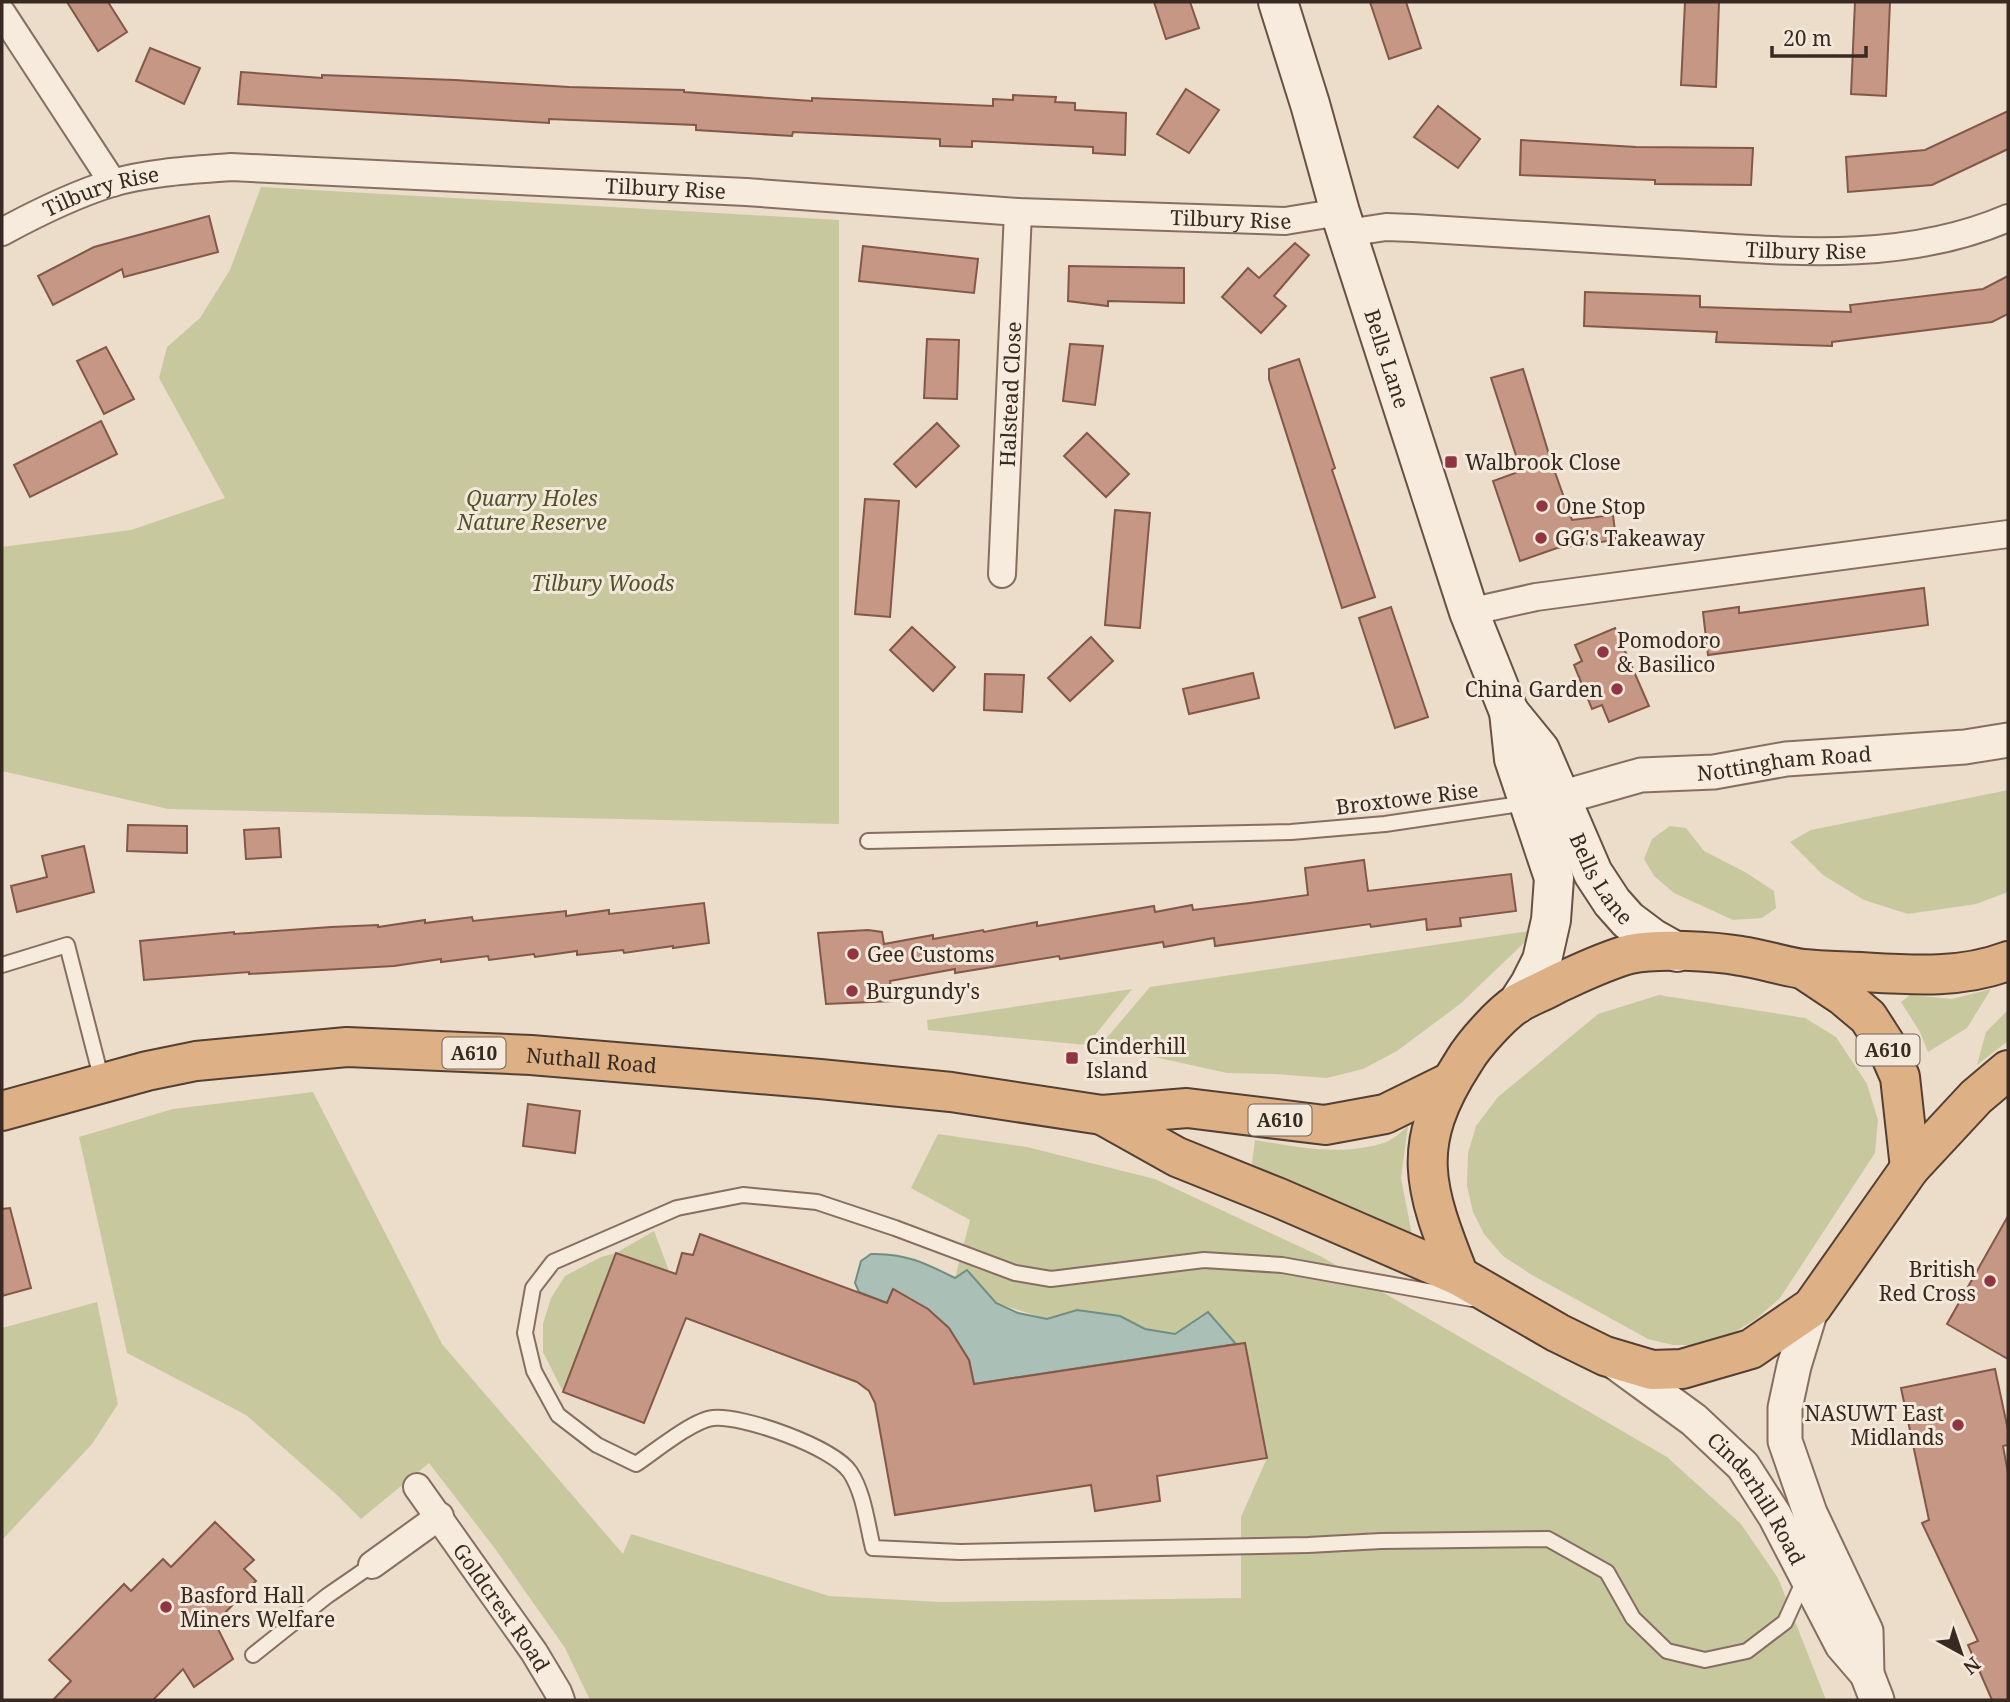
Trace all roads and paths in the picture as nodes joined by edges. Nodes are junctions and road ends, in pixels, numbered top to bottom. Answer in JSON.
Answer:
{"nodes":[{"id":1,"x":1278,"y":2,"type":"edge"},
{"id":2,"x":2,"y":13,"type":"edge"},
{"id":3,"x":113,"y":183,"type":"junction"},
{"id":4,"x":1018,"y":212,"type":"junction"},
{"id":5,"x":2008,"y":218,"type":"edge"},
{"id":6,"x":1343,"y":223,"type":"junction"},
{"id":7,"x":2,"y":232,"type":"edge"},
{"id":8,"x":2008,"y":534,"type":"edge"},
{"id":9,"x":1002,"y":574,"type":"dead end"},
{"id":10,"x":1469,"y":612,"type":"junction"},
{"id":11,"x":2008,"y":740,"type":"edge"},
{"id":12,"x":1544,"y":801,"type":"junction"},
{"id":13,"x":868,"y":841,"type":"dead end"},
{"id":14,"x":1677,"y":952,"type":"junction"},
{"id":15,"x":2008,"y":961,"type":"edge"},
{"id":16,"x":2,"y":965,"type":"edge"},
{"id":17,"x":1802,"y":969,"type":"junction"},
{"id":18,"x":1517,"y":1004,"type":"junction"},
{"id":19,"x":2008,"y":1070,"type":"edge"},
{"id":20,"x":1450,"y":1082,"type":"junction"},
{"id":21,"x":103,"y":1083,"type":"junction"},
{"id":22,"x":2,"y":1111,"type":"edge"},
{"id":23,"x":1102,"y":1115,"type":"junction"},
{"id":24,"x":1910,"y":1168,"type":"junction"},
{"id":25,"x":1459,"y":1276,"type":"junction"},
{"id":26,"x":1515,"y":1307,"type":"junction"},
{"id":27,"x":1812,"y":1307,"type":"junction"},
{"id":28,"x":1605,"y":1356,"type":"junction"},
{"id":29,"x":417,"y":1487,"type":"dead end"},
{"id":30,"x":440,"y":1516,"type":"junction"},
{"id":31,"x":372,"y":1565,"type":"joint"},
{"id":32,"x":1806,"y":1577,"type":"junction"},
{"id":33,"x":253,"y":1655,"type":"dead end"},
{"id":34,"x":1872,"y":1687,"type":"edge"},
{"id":35,"x":561,"y":1700,"type":"edge"}],
"edges":[{"from":1,"to":6,"type":"main road","name":"Bells Lane"},
{"from":2,"to":3,"type":"street"},
{"from":3,"to":4,"type":"street","name":"Tilbury Rise"},
{"from":3,"to":7,"type":"street","name":"Tilbury Rise"},
{"from":4,"to":6,"type":"street","name":"Tilbury Rise"},
{"from":4,"to":9,"type":"street","name":"Halstead Close"},
{"from":5,"to":6,"type":"street","name":"Tilbury Rise"},
{"from":6,"to":10,"type":"main road","name":"Bells Lane"},
{"from":8,"to":10,"type":"street"},
{"from":10,"to":12,"type":"main road","name":"Bells Lane"},
{"from":11,"to":12,"type":"street","name":"Nottingham Road"},
{"from":12,"to":13,"type":"lane","name":"Broxtowe Rise"},
{"from":12,"to":14,"type":"main road","name":"Bells Lane"},
{"from":12,"to":18,"type":"main road","name":"Bells Lane"},
{"from":14,"to":17,"type":"highway","number":"A610"},
{"from":14,"to":18,"type":"highway","number":"A610"},
{"from":15,"to":17,"type":"highway","number":"A610"},
{"from":16,"to":21,"type":"lane"},
{"from":17,"to":24,"type":"highway","number":"A610"},
{"from":18,"to":20,"type":"highway","number":"A610"},
{"from":19,"to":24,"type":"highway","number":"A610"},
{"from":20,"to":23,"type":"highway","number":"A610"},
{"from":20,"to":25,"type":"highway","number":"A610"},
{"from":21,"to":22,"type":"highway","name":"Nuthall Road","number":"A610"},
{"from":21,"to":23,"type":"highway","name":"Nuthall Road","number":"A610"},
{"from":23,"to":25,"type":"highway","number":"A610"},
{"from":24,"to":27,"type":"highway","number":"A610"},
{"from":25,"to":26,"type":"highway","number":"A610"},
{"from":26,"to":28,"type":"highway","number":"A610"},
{"from":26,"to":32,"type":"lane"},
{"from":27,"to":28,"type":"highway","number":"A610"},
{"from":27,"to":34,"type":"street","name":"Cinderhill Road"},
{"from":28,"to":32,"type":"street","name":"Cinderhill Road"},
{"from":29,"to":30,"type":"street","name":"Goldcrest Road"},
{"from":30,"to":31,"type":"street"},
{"from":30,"to":35,"type":"street","name":"Goldcrest Road"},
{"from":31,"to":33,"type":"lane"},
{"from":32,"to":34,"type":"street","name":"Cinderhill Road"}]}
